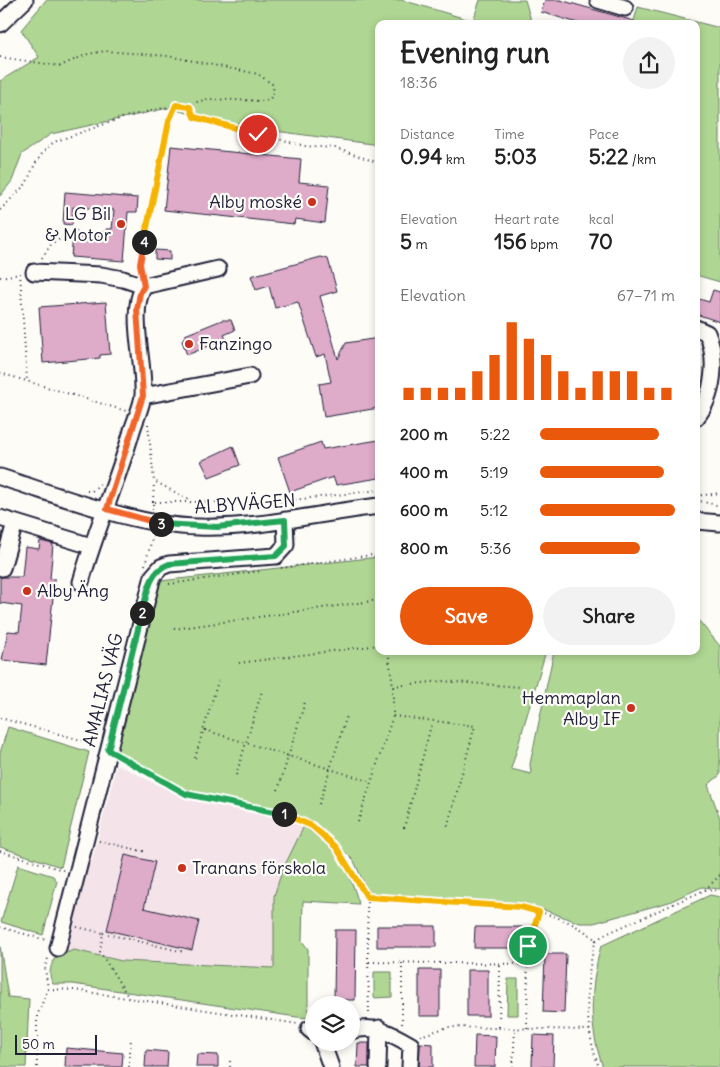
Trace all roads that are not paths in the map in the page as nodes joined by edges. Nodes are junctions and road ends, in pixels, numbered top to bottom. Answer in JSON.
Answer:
{"nodes":[{"id":1,"x":25,"y":0,"type":"edge"},
{"id":2,"x":598,"y":0,"type":"edge"},
{"id":3,"x":625,"y":8,"type":"dead end"},
{"id":4,"x":0,"y":24,"type":"edge"},
{"id":5,"x":218,"y":270,"type":"dead end"},
{"id":6,"x":27,"y":272,"type":"road end"},
{"id":7,"x":144,"y":286,"type":"junction"},
{"id":8,"x":700,"y":330,"type":"edge"},
{"id":9,"x":250,"y":376,"type":"dead end"},
{"id":10,"x":143,"y":396,"type":"junction"},
{"id":11,"x":700,"y":412,"type":"edge"},
{"id":12,"x":0,"y":478,"type":"edge"},
{"id":13,"x":375,"y":507,"type":"edge"},
{"id":14,"x":107,"y":509,"type":"junction"},
{"id":15,"x":0,"y":518,"type":"edge"},
{"id":16,"x":285,"y":520,"type":"junction"},
{"id":17,"x":700,"y":521,"type":"edge"},
{"id":18,"x":15,"y":523,"type":"junction"},
{"id":19,"x":720,"y":523,"type":"edge"},
{"id":20,"x":91,"y":546,"type":"junction"},
{"id":21,"x":2,"y":568,"type":"dead end"},
{"id":22,"x":81,"y":582,"type":"dead end"},
{"id":23,"x":55,"y":945,"type":"road end"},
{"id":24,"x":374,"y":1026,"type":"junction"},
{"id":25,"x":360,"y":1028,"type":"edge"},
{"id":26,"x":325,"y":1051,"type":"edge"},
{"id":27,"x":331,"y":1067,"type":"edge"},
{"id":28,"x":378,"y":1067,"type":"edge"},
{"id":29,"x":410,"y":1067,"type":"edge"}],
"edges":[{"from":1,"to":4,"type":"street"},
{"from":2,"to":3,"type":"street"},
{"from":5,"to":7,"type":"street"},
{"from":6,"to":7,"type":"street"},
{"from":7,"to":10,"type":"street"},
{"from":8,"to":11,"type":"street"},
{"from":9,"to":10,"type":"street"},
{"from":10,"to":14,"type":"street"},
{"from":12,"to":14,"type":"street","name":"ALBYVÄGEN"},
{"from":13,"to":16,"type":"street","name":"ALBYVÄGEN"},
{"from":14,"to":16,"type":"street","name":"ALBYVÄGEN"},
{"from":14,"to":20,"type":"street"},
{"from":15,"to":18,"type":"street"},
{"from":16,"to":23,"type":"street","name":"AMALIAS VÄG"},
{"from":17,"to":19,"type":"street"},
{"from":18,"to":20,"type":"street"},
{"from":18,"to":21,"type":"street"},
{"from":20,"to":22,"type":"street"},
{"from":24,"to":25,"type":"street"},
{"from":24,"to":28,"type":"street"},
{"from":24,"to":29,"type":"street"},
{"from":26,"to":27,"type":"street"}]}
